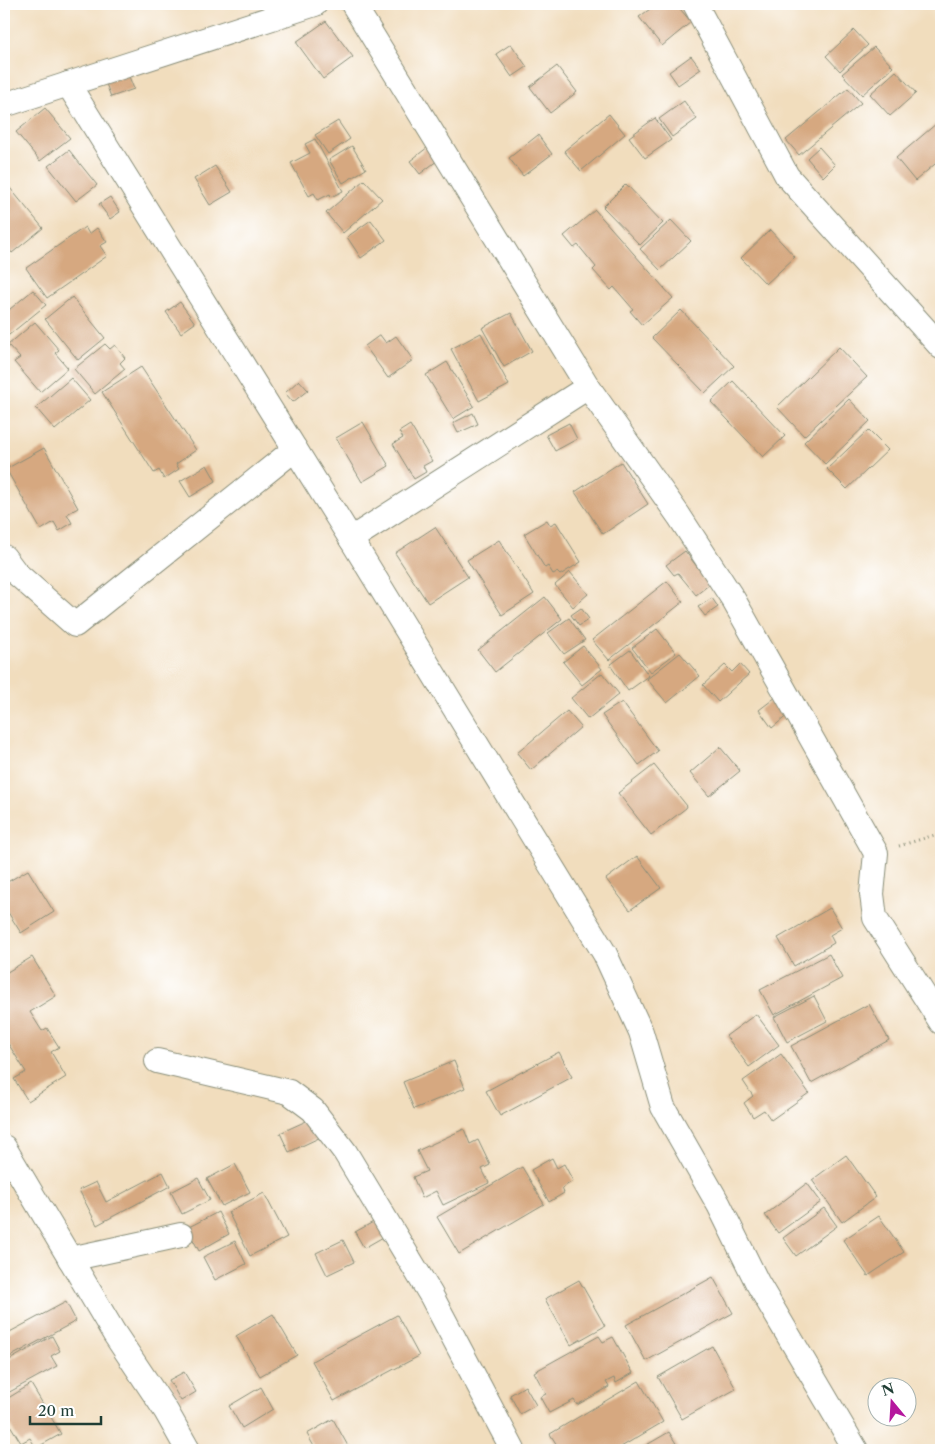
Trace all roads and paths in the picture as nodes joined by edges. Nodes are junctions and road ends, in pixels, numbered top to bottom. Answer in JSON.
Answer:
{"nodes":[{"id":1,"x":315,"y":4,"type":"edge"},
{"id":2,"x":353,"y":4,"type":"edge"},
{"id":3,"x":695,"y":4,"type":"edge"},
{"id":4,"x":68,"y":84,"type":"junction"},
{"id":5,"x":4,"y":105,"type":"edge"},
{"id":6,"x":941,"y":347,"type":"edge"},
{"id":7,"x":588,"y":387,"type":"junction"},
{"id":8,"x":295,"y":449,"type":"junction"},
{"id":9,"x":351,"y":538,"type":"junction"},
{"id":10,"x":4,"y":557,"type":"edge"},
{"id":11,"x":941,"y":833,"type":"edge"},
{"id":12,"x":876,"y":853,"type":"junction"},
{"id":13,"x":941,"y":1022,"type":"edge"},
{"id":14,"x":156,"y":1061,"type":"dead end"},
{"id":15,"x":4,"y":1146,"type":"edge"},
{"id":16,"x":181,"y":1236,"type":"dead end"},
{"id":17,"x":70,"y":1259,"type":"junction"},
{"id":18,"x":188,"y":1450,"type":"edge"},
{"id":19,"x":512,"y":1450,"type":"edge"},
{"id":20,"x":856,"y":1450,"type":"edge"}],
"edges":[{"from":1,"to":4,"type":"street"},
{"from":2,"to":7,"type":"street"},
{"from":3,"to":6,"type":"street"},
{"from":4,"to":5,"type":"street"},
{"from":4,"to":8,"type":"street"},
{"from":7,"to":9,"type":"street"},
{"from":7,"to":12,"type":"street"},
{"from":8,"to":9,"type":"street"},
{"from":8,"to":10,"type":"street"},
{"from":9,"to":20,"type":"street"},
{"from":11,"to":12,"type":"path"},
{"from":12,"to":13,"type":"street"},
{"from":14,"to":19,"type":"street"},
{"from":15,"to":17,"type":"street"},
{"from":16,"to":17,"type":"street"},
{"from":17,"to":18,"type":"street"}]}
